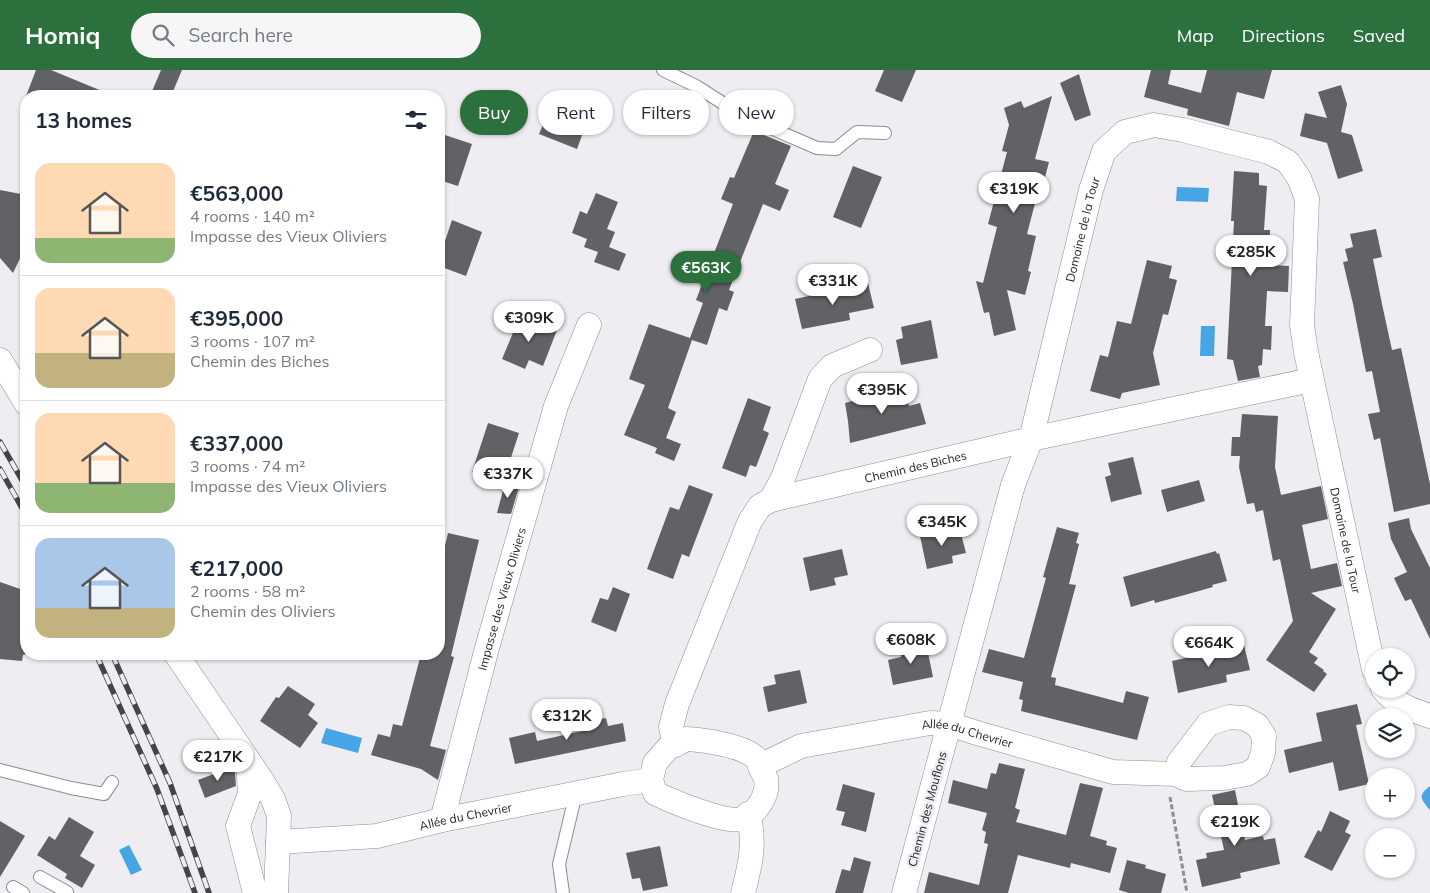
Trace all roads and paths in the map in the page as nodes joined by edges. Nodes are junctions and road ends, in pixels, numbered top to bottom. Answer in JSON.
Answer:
{"nodes":[{"id":1,"x":663,"y":70,"type":"edge"},
{"id":2,"x":885,"y":132,"type":"dead end"},
{"id":3,"x":589,"y":325,"type":"dead end"},
{"id":4,"x":870,"y":350,"type":"dead end"},
{"id":5,"x":0,"y":360,"type":"edge"},
{"id":6,"x":1312,"y":380,"type":"junction"},
{"id":7,"x":20,"y":393,"type":"edge"},
{"id":8,"x":1031,"y":440,"type":"junction"},
{"id":9,"x":771,"y":500,"type":"junction"},
{"id":10,"x":1369,"y":648,"type":"edge"},
{"id":11,"x":180,"y":660,"type":"edge"},
{"id":12,"x":1391,"y":698,"type":"edge"},
{"id":13,"x":1430,"y":716,"type":"edge"},
{"id":14,"x":950,"y":724,"type":"junction"},
{"id":15,"x":675,"y":744,"type":"junction"},
{"id":16,"x":248,"y":761,"type":"junction"},
{"id":17,"x":760,"y":766,"type":"junction"},
{"id":18,"x":0,"y":770,"type":"edge"},
{"id":19,"x":1171,"y":774,"type":"joint"},
{"id":20,"x":651,"y":780,"type":"junction"},
{"id":21,"x":112,"y":782,"type":"dead end"},
{"id":22,"x":576,"y":794,"type":"junction"},
{"id":23,"x":748,"y":814,"type":"junction"},
{"id":24,"x":442,"y":820,"type":"junction"},
{"id":25,"x":278,"y":842,"type":"junction"},
{"id":26,"x":40,"y":877,"type":"dead end"},
{"id":27,"x":66,"y":893,"type":"edge"},
{"id":28,"x":255,"y":893,"type":"edge"},
{"id":29,"x":276,"y":893,"type":"edge"},
{"id":30,"x":563,"y":893,"type":"edge"},
{"id":31,"x":743,"y":893,"type":"edge"},
{"id":32,"x":904,"y":893,"type":"edge"},
{"id":33,"x":1187,"y":893,"type":"edge"}],
"edges":[{"from":1,"to":2,"type":"lane"},
{"from":3,"to":24,"type":"street","name":"Impasse des Vieux Oliviers"},
{"from":4,"to":9,"type":"street"},
{"from":5,"to":7,"type":"street"},
{"from":6,"to":8,"type":"street"},
{"from":6,"to":8,"type":"street","name":"Domaine de la Tour"},
{"from":6,"to":10,"type":"street","name":"Domaine de la Tour"},
{"from":8,"to":9,"type":"street","name":"Chemin des Biches"},
{"from":8,"to":14,"type":"street"},
{"from":9,"to":15,"type":"street"},
{"from":11,"to":16,"type":"street"},
{"from":12,"to":13,"type":"street"},
{"from":14,"to":17,"type":"street","name":"Allée du Chevrier"},
{"from":14,"to":19,"type":"street","name":"Allée du Chevrier"},
{"from":14,"to":32,"type":"street","name":"Chemin des Mouflons"},
{"from":15,"to":17,"type":"street"},
{"from":15,"to":20,"type":"street"},
{"from":16,"to":25,"type":"street"},
{"from":16,"to":28,"type":"street"},
{"from":17,"to":23,"type":"street"},
{"from":18,"to":21,"type":"lane"},
{"from":19,"to":33,"type":"path"},
{"from":20,"to":22,"type":"street","name":"Allée du Chevrier"},
{"from":20,"to":23,"type":"street"},
{"from":22,"to":24,"type":"street","name":"Allée du Chevrier"},
{"from":22,"to":30,"type":"lane"},
{"from":23,"to":31,"type":"street"},
{"from":24,"to":25,"type":"street","name":"Allée du Chevrier"},
{"from":25,"to":29,"type":"street"},
{"from":26,"to":27,"type":"lane"}]}
